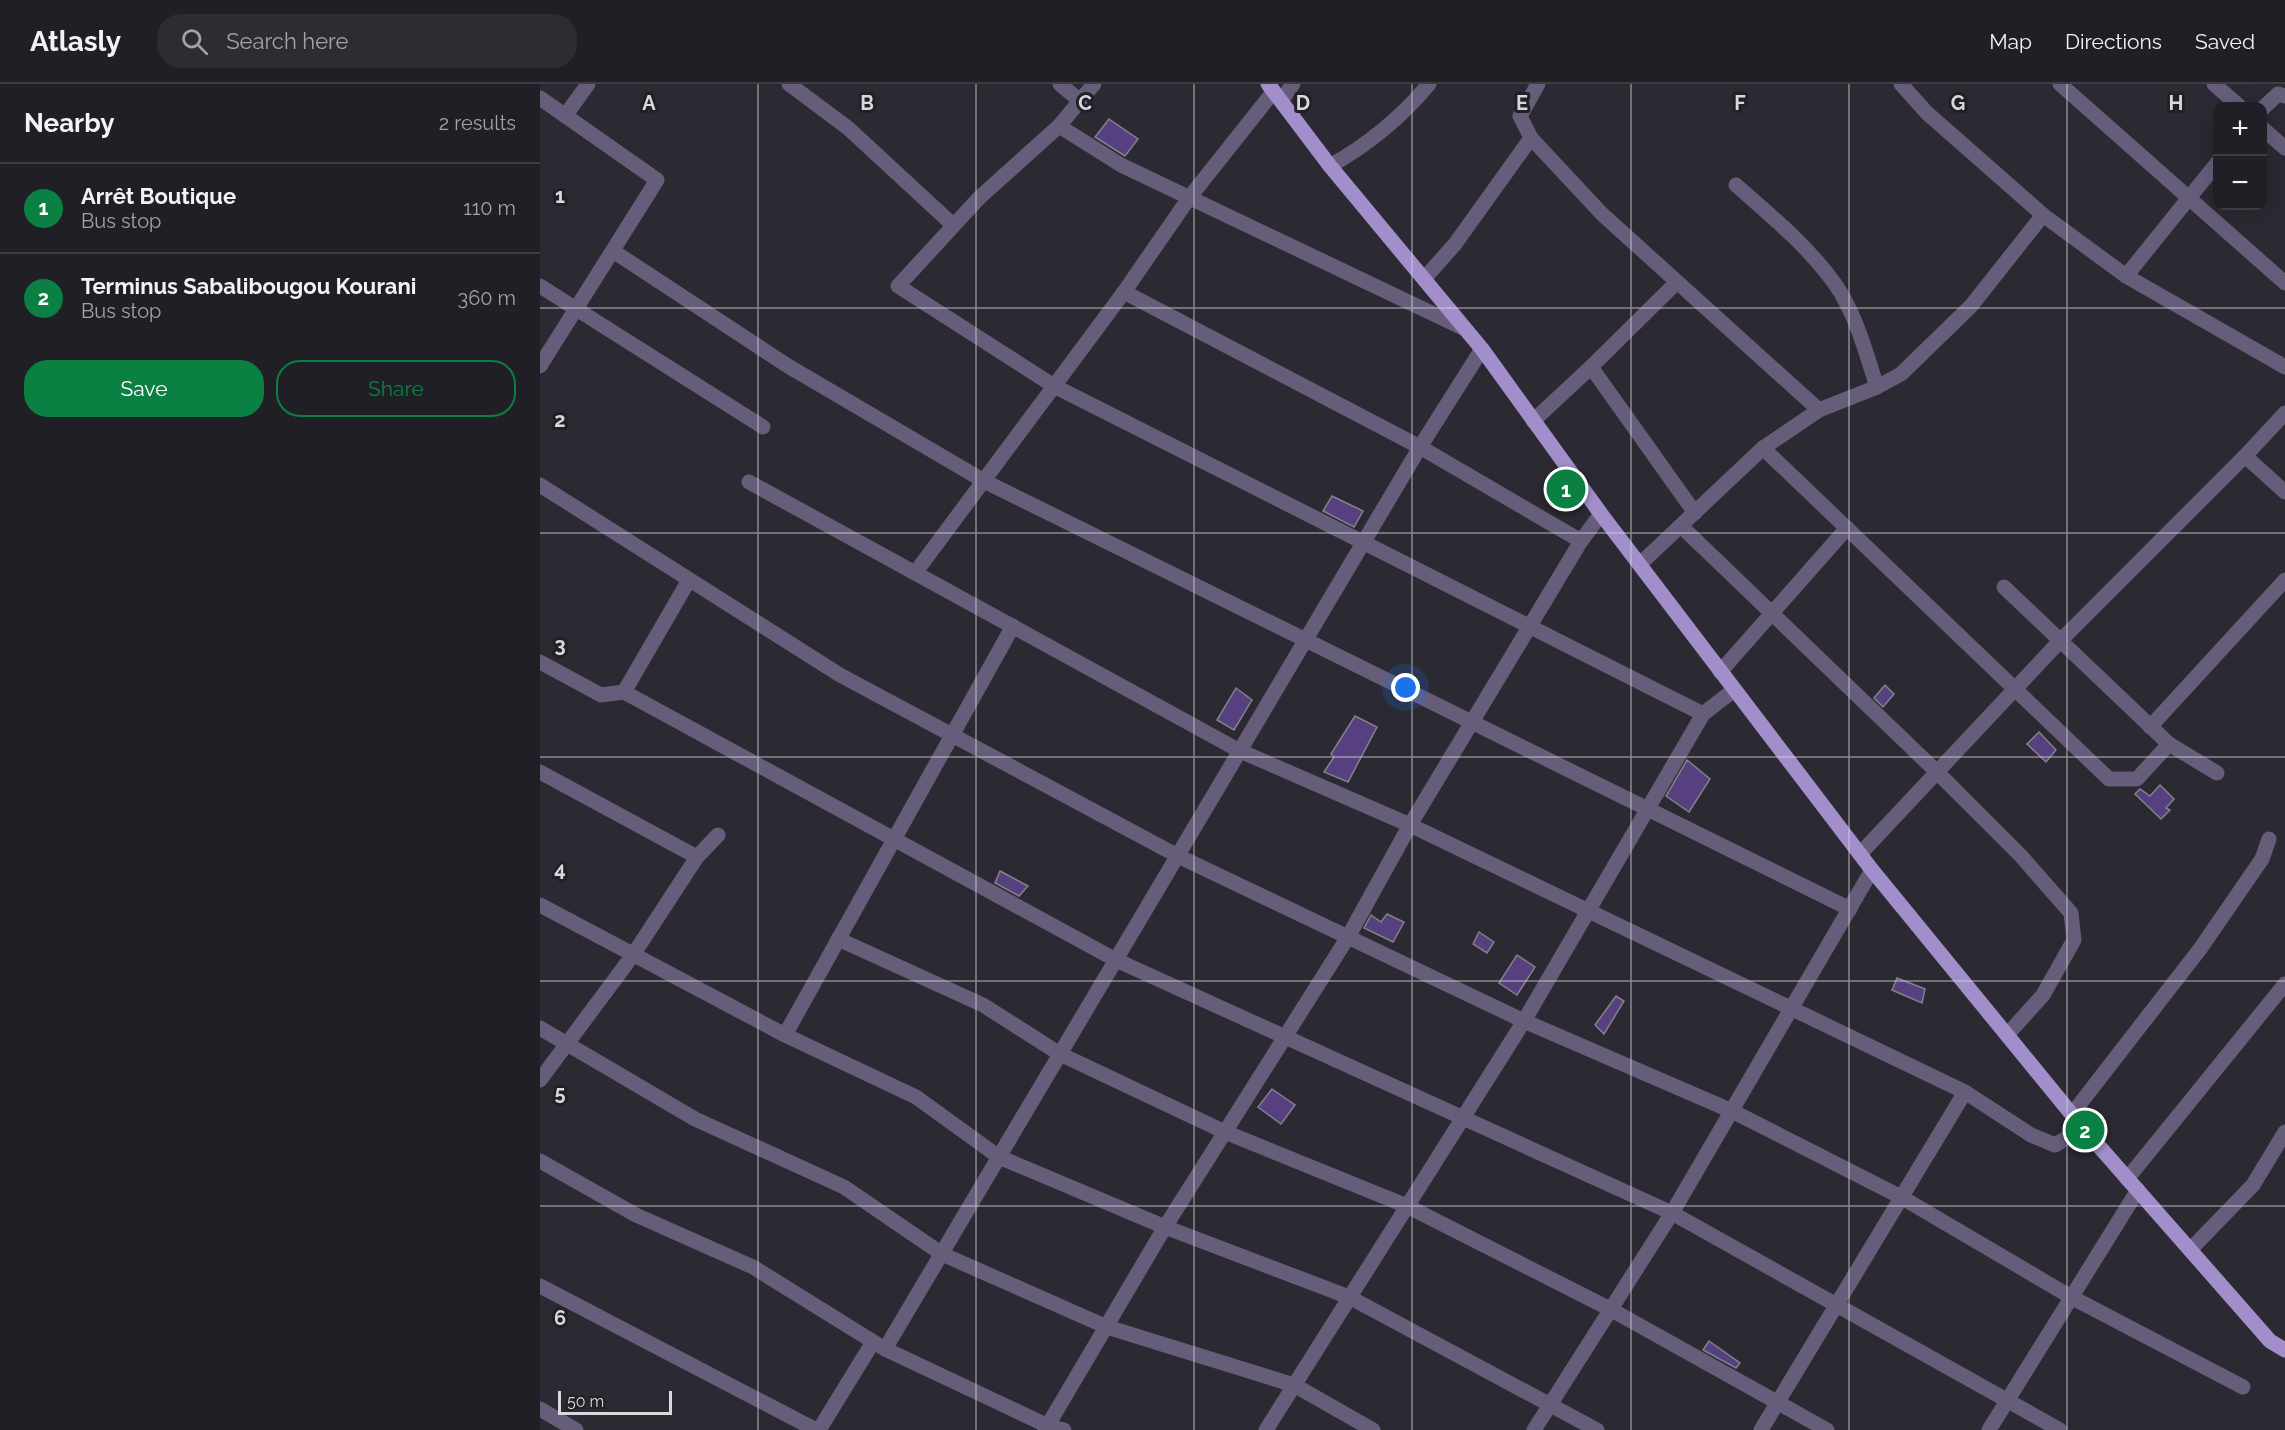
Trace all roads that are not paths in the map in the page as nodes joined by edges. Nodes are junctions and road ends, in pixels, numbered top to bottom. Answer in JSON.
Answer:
{"nodes":[{"id":1,"x":588,"y":84,"type":"edge"},
{"id":2,"x":789,"y":84,"type":"edge"},
{"id":3,"x":1060,"y":84,"type":"edge"},
{"id":4,"x":1094,"y":84,"type":"edge"},
{"id":5,"x":1293,"y":84,"type":"edge"},
{"id":6,"x":1428,"y":84,"type":"edge"},
{"id":7,"x":1538,"y":84,"type":"edge"},
{"id":8,"x":1901,"y":84,"type":"edge"},
{"id":9,"x":2060,"y":84,"type":"edge"},
{"id":10,"x":2214,"y":84,"type":"edge"},
{"id":11,"x":1274,"y":92,"type":"edge"},
{"id":12,"x":2285,"y":96,"type":"edge"},
{"id":13,"x":540,"y":98,"type":"edge"},
{"id":14,"x":1080,"y":100,"type":"junction"},
{"id":15,"x":2234,"y":102,"type":"edge"},
{"id":16,"x":2267,"y":104,"type":"edge"},
{"id":17,"x":566,"y":116,"type":"junction"},
{"id":18,"x":1059,"y":126,"type":"junction"},
{"id":19,"x":2267,"y":132,"type":"edge"},
{"id":20,"x":1531,"y":138,"type":"junction"},
{"id":21,"x":2285,"y":148,"type":"edge"},
{"id":22,"x":1330,"y":166,"type":"junction"},
{"id":23,"x":2213,"y":167,"type":"edge"},
{"id":24,"x":1736,"y":185,"type":"dead end"},
{"id":25,"x":1189,"y":198,"type":"junction"},
{"id":26,"x":2189,"y":198,"type":"junction"},
{"id":27,"x":2043,"y":214,"type":"junction"},
{"id":28,"x":953,"y":225,"type":"junction"},
{"id":29,"x":612,"y":251,"type":"junction"},
{"id":30,"x":2126,"y":276,"type":"junction"},
{"id":31,"x":1424,"y":279,"type":"junction"},
{"id":32,"x":1676,"y":283,"type":"junction"},
{"id":33,"x":2285,"y":283,"type":"edge"},
{"id":34,"x":540,"y":286,"type":"edge"},
{"id":35,"x":1124,"y":292,"type":"junction"},
{"id":36,"x":576,"y":309,"type":"junction"},
{"id":37,"x":1465,"y":329,"type":"junction"},
{"id":38,"x":1482,"y":350,"type":"junction"},
{"id":39,"x":540,"y":366,"type":"edge"},
{"id":40,"x":1591,"y":367,"type":"junction"},
{"id":41,"x":2285,"y":367,"type":"edge"},
{"id":42,"x":1054,"y":386,"type":"junction"},
{"id":43,"x":1877,"y":387,"type":"junction"},
{"id":44,"x":1819,"y":410,"type":"junction"},
{"id":45,"x":2285,"y":412,"type":"edge"},
{"id":46,"x":1533,"y":420,"type":"junction"},
{"id":47,"x":763,"y":427,"type":"dead end"},
{"id":48,"x":1420,"y":447,"type":"junction"},
{"id":49,"x":1763,"y":448,"type":"junction"},
{"id":50,"x":2245,"y":456,"type":"junction"},
{"id":51,"x":984,"y":481,"type":"junction"},
{"id":52,"x":749,"y":482,"type":"dead end"},
{"id":53,"x":540,"y":485,"type":"edge"},
{"id":54,"x":2285,"y":492,"type":"edge"},
{"id":55,"x":1695,"y":513,"type":"junction"},
{"id":56,"x":1601,"y":514,"type":"junction"},
{"id":57,"x":1682,"y":527,"type":"junction"},
{"id":58,"x":1847,"y":528,"type":"junction"},
{"id":59,"x":1581,"y":541,"type":"junction"},
{"id":60,"x":1364,"y":543,"type":"junction"},
{"id":61,"x":1640,"y":564,"type":"junction"},
{"id":62,"x":915,"y":573,"type":"junction"},
{"id":63,"x":689,"y":580,"type":"junction"},
{"id":64,"x":2285,"y":580,"type":"edge"},
{"id":65,"x":2004,"y":587,"type":"dead end"},
{"id":66,"x":1772,"y":613,"type":"junction"},
{"id":67,"x":1013,"y":626,"type":"junction"},
{"id":68,"x":1530,"y":626,"type":"junction"},
{"id":69,"x":1306,"y":640,"type":"junction"},
{"id":70,"x":2060,"y":641,"type":"junction"},
{"id":71,"x":540,"y":662,"type":"edge"},
{"id":72,"x":1720,"y":672,"type":"junction"},
{"id":73,"x":2015,"y":689,"type":"junction"},
{"id":74,"x":1734,"y":690,"type":"junction"},
{"id":75,"x":624,"y":692,"type":"junction"},
{"id":76,"x":1703,"y":714,"type":"junction"},
{"id":77,"x":1473,"y":722,"type":"junction"},
{"id":78,"x":2150,"y":726,"type":"junction"},
{"id":79,"x":952,"y":735,"type":"junction"},
{"id":80,"x":2169,"y":744,"type":"junction"},
{"id":81,"x":1240,"y":750,"type":"junction"},
{"id":82,"x":540,"y":772,"type":"edge"},
{"id":83,"x":1937,"y":772,"type":"junction"},
{"id":84,"x":2217,"y":773,"type":"dead end"},
{"id":85,"x":1647,"y":809,"type":"junction"},
{"id":86,"x":1410,"y":825,"type":"junction"},
{"id":87,"x":718,"y":835,"type":"dead end"},
{"id":88,"x":894,"y":839,"type":"junction"},
{"id":89,"x":2269,"y":839,"type":"dead end"},
{"id":90,"x":1860,"y":854,"type":"junction"},
{"id":91,"x":1178,"y":856,"type":"junction"},
{"id":92,"x":697,"y":857,"type":"junction"},
{"id":93,"x":1872,"y":870,"type":"junction"},
{"id":94,"x":540,"y":906,"type":"edge"},
{"id":95,"x":1850,"y":909,"type":"junction"},
{"id":96,"x":1588,"y":911,"type":"junction"},
{"id":97,"x":1348,"y":937,"type":"junction"},
{"id":98,"x":838,"y":939,"type":"junction"},
{"id":99,"x":633,"y":955,"type":"junction"},
{"id":100,"x":1116,"y":960,"type":"junction"},
{"id":101,"x":2285,"y":984,"type":"edge"},
{"id":102,"x":1793,"y":1010,"type":"junction"},
{"id":103,"x":1524,"y":1021,"type":"junction"},
{"id":104,"x":540,"y":1028,"type":"edge"},
{"id":105,"x":785,"y":1035,"type":"junction"},
{"id":106,"x":2007,"y":1035,"type":"junction"},
{"id":107,"x":1285,"y":1038,"type":"junction"},
{"id":108,"x":568,"y":1042,"type":"junction"},
{"id":109,"x":1060,"y":1054,"type":"junction"},
{"id":110,"x":540,"y":1080,"type":"edge"},
{"id":111,"x":1965,"y":1092,"type":"junction"},
{"id":112,"x":1732,"y":1111,"type":"junction"},
{"id":113,"x":2072,"y":1114,"type":"junction"},
{"id":114,"x":1463,"y":1117,"type":"junction"},
{"id":115,"x":2083,"y":1128,"type":"junction"},
{"id":116,"x":1225,"y":1132,"type":"junction"},
{"id":117,"x":2285,"y":1132,"type":"edge"},
{"id":118,"x":999,"y":1157,"type":"junction"},
{"id":119,"x":540,"y":1161,"type":"edge"},
{"id":120,"x":2132,"y":1185,"type":"junction"},
{"id":121,"x":1901,"y":1197,"type":"junction"},
{"id":122,"x":1407,"y":1206,"type":"junction"},
{"id":123,"x":1672,"y":1212,"type":"junction"},
{"id":124,"x":1165,"y":1227,"type":"junction"},
{"id":125,"x":2190,"y":1250,"type":"junction"},
{"id":126,"x":942,"y":1254,"type":"junction"},
{"id":127,"x":540,"y":1286,"type":"edge"},
{"id":128,"x":1349,"y":1297,"type":"junction"},
{"id":129,"x":2071,"y":1297,"type":"junction"},
{"id":130,"x":1836,"y":1305,"type":"junction"},
{"id":131,"x":1610,"y":1310,"type":"junction"},
{"id":132,"x":1107,"y":1327,"type":"junction"},
{"id":133,"x":879,"y":1345,"type":"junction"},
{"id":134,"x":2285,"y":1350,"type":"edge"},
{"id":135,"x":1294,"y":1385,"type":"junction"},
{"id":136,"x":2243,"y":1387,"type":"dead end"},
{"id":137,"x":2008,"y":1401,"type":"junction"},
{"id":138,"x":1778,"y":1402,"type":"junction"},
{"id":139,"x":1550,"y":1404,"type":"junction"},
{"id":140,"x":540,"y":1409,"type":"edge"},
{"id":141,"x":1047,"y":1428,"type":"edge"},
{"id":142,"x":576,"y":1430,"type":"edge"},
{"id":143,"x":817,"y":1430,"type":"edge"},
{"id":144,"x":1064,"y":1430,"type":"edge"},
{"id":145,"x":1266,"y":1430,"type":"edge"},
{"id":146,"x":1373,"y":1430,"type":"edge"},
{"id":147,"x":1534,"y":1430,"type":"edge"},
{"id":148,"x":1597,"y":1430,"type":"edge"},
{"id":149,"x":1761,"y":1430,"type":"edge"},
{"id":150,"x":1827,"y":1430,"type":"edge"},
{"id":151,"x":1989,"y":1430,"type":"edge"},
{"id":152,"x":2060,"y":1430,"type":"edge"}],
"edges":[{"from":1,"to":17,"type":"street"},
{"from":2,"to":28,"type":"street"},
{"from":3,"to":14,"type":"street"},
{"from":4,"to":14,"type":"street"},
{"from":5,"to":11,"type":"street"},
{"from":6,"to":22,"type":"street"},
{"from":7,"to":20,"type":"street"},
{"from":8,"to":27,"type":"street"},
{"from":9,"to":26,"type":"street"},
{"from":10,"to":15,"type":"street"},
{"from":11,"to":22,"type":"main road"},
{"from":11,"to":25,"type":"street"},
{"from":12,"to":16,"type":"street"},
{"from":13,"to":17,"type":"street"},
{"from":14,"to":18,"type":"street"},
{"from":17,"to":29,"type":"street"},
{"from":18,"to":25,"type":"street"},
{"from":18,"to":28,"type":"street"},
{"from":19,"to":21,"type":"street"},
{"from":20,"to":31,"type":"street"},
{"from":20,"to":32,"type":"street"},
{"from":22,"to":31,"type":"main road"},
{"from":23,"to":26,"type":"street"},
{"from":24,"to":43,"type":"street"},
{"from":25,"to":35,"type":"street"},
{"from":25,"to":37,"type":"street"},
{"from":26,"to":30,"type":"street"},
{"from":26,"to":33,"type":"street"},
{"from":27,"to":30,"type":"street"},
{"from":27,"to":43,"type":"street"},
{"from":28,"to":42,"type":"street"},
{"from":29,"to":36,"type":"street"},
{"from":29,"to":51,"type":"street"},
{"from":30,"to":41,"type":"street"},
{"from":31,"to":37,"type":"main road"},
{"from":32,"to":40,"type":"street"},
{"from":32,"to":44,"type":"street"},
{"from":34,"to":36,"type":"street"},
{"from":35,"to":42,"type":"street"},
{"from":35,"to":48,"type":"street"},
{"from":36,"to":39,"type":"street"},
{"from":36,"to":47,"type":"street"},
{"from":37,"to":38,"type":"main road"},
{"from":38,"to":46,"type":"main road"},
{"from":38,"to":48,"type":"street"},
{"from":40,"to":46,"type":"street"},
{"from":40,"to":55,"type":"street"},
{"from":42,"to":51,"type":"street"},
{"from":42,"to":60,"type":"street"},
{"from":43,"to":44,"type":"street"},
{"from":44,"to":49,"type":"street"},
{"from":45,"to":50,"type":"street"},
{"from":46,"to":56,"type":"main road"},
{"from":48,"to":59,"type":"street"},
{"from":48,"to":60,"type":"street"},
{"from":49,"to":55,"type":"street"},
{"from":49,"to":58,"type":"street"},
{"from":50,"to":54,"type":"street"},
{"from":50,"to":70,"type":"street"},
{"from":51,"to":62,"type":"street"},
{"from":51,"to":69,"type":"street"},
{"from":52,"to":62,"type":"street"},
{"from":53,"to":63,"type":"street"},
{"from":55,"to":57,"type":"street"},
{"from":56,"to":59,"type":"street"},
{"from":56,"to":61,"type":"main road"},
{"from":57,"to":61,"type":"street"},
{"from":57,"to":66,"type":"street"},
{"from":58,"to":66,"type":"street"},
{"from":58,"to":73,"type":"street"},
{"from":59,"to":68,"type":"street"},
{"from":60,"to":68,"type":"street"},
{"from":60,"to":69,"type":"street"},
{"from":61,"to":72,"type":"main road"},
{"from":62,"to":67,"type":"street"},
{"from":63,"to":75,"type":"street"},
{"from":63,"to":79,"type":"street"},
{"from":64,"to":78,"type":"street"},
{"from":65,"to":70,"type":"street"},
{"from":66,"to":72,"type":"street"},
{"from":66,"to":83,"type":"street"},
{"from":67,"to":79,"type":"street"},
{"from":67,"to":81,"type":"street"},
{"from":68,"to":76,"type":"street"},
{"from":68,"to":77,"type":"street"},
{"from":69,"to":77,"type":"street"},
{"from":69,"to":81,"type":"street"},
{"from":70,"to":73,"type":"street"},
{"from":70,"to":78,"type":"street"},
{"from":71,"to":75,"type":"street"},
{"from":72,"to":74,"type":"main road"},
{"from":73,"to":80,"type":"street"},
{"from":73,"to":83,"type":"street"},
{"from":74,"to":76,"type":"street"},
{"from":74,"to":90,"type":"main road"},
{"from":75,"to":88,"type":"street"},
{"from":76,"to":85,"type":"street"},
{"from":77,"to":85,"type":"street"},
{"from":77,"to":86,"type":"street"},
{"from":78,"to":80,"type":"street"},
{"from":79,"to":88,"type":"street"},
{"from":79,"to":91,"type":"street"},
{"from":80,"to":84,"type":"street"},
{"from":81,"to":86,"type":"street"},
{"from":81,"to":91,"type":"street"},
{"from":82,"to":92,"type":"street"},
{"from":83,"to":90,"type":"street"},
{"from":83,"to":106,"type":"street"},
{"from":85,"to":95,"type":"street"},
{"from":85,"to":96,"type":"street"},
{"from":86,"to":96,"type":"street"},
{"from":86,"to":97,"type":"street"},
{"from":87,"to":92,"type":"street"},
{"from":88,"to":98,"type":"street"},
{"from":88,"to":100,"type":"street"},
{"from":89,"to":113,"type":"street"},
{"from":90,"to":93,"type":"main road"},
{"from":91,"to":97,"type":"street"},
{"from":91,"to":100,"type":"street"},
{"from":92,"to":99,"type":"street"},
{"from":93,"to":95,"type":"street"},
{"from":93,"to":106,"type":"main road"},
{"from":94,"to":99,"type":"street"},
{"from":95,"to":102,"type":"street"},
{"from":96,"to":102,"type":"street"},
{"from":96,"to":103,"type":"street"},
{"from":97,"to":103,"type":"street"},
{"from":97,"to":107,"type":"street"},
{"from":98,"to":105,"type":"street"},
{"from":98,"to":109,"type":"street"},
{"from":99,"to":105,"type":"street"},
{"from":99,"to":108,"type":"street"},
{"from":100,"to":107,"type":"street"},
{"from":100,"to":109,"type":"street"},
{"from":101,"to":120,"type":"street"},
{"from":102,"to":111,"type":"street"},
{"from":102,"to":112,"type":"street"},
{"from":103,"to":112,"type":"street"},
{"from":103,"to":114,"type":"street"},
{"from":104,"to":108,"type":"street"},
{"from":105,"to":118,"type":"street"},
{"from":106,"to":113,"type":"main road"},
{"from":107,"to":114,"type":"street"},
{"from":107,"to":116,"type":"street"},
{"from":108,"to":110,"type":"street"},
{"from":108,"to":126,"type":"street"},
{"from":109,"to":116,"type":"street"},
{"from":109,"to":118,"type":"street"},
{"from":111,"to":115,"type":"street"},
{"from":111,"to":121,"type":"street"},
{"from":112,"to":121,"type":"street"},
{"from":112,"to":123,"type":"street"},
{"from":113,"to":115,"type":"main road"},
{"from":114,"to":122,"type":"street"},
{"from":114,"to":123,"type":"street"},
{"from":115,"to":120,"type":"main road"},
{"from":116,"to":122,"type":"street"},
{"from":116,"to":124,"type":"street"},
{"from":117,"to":125,"type":"street"},
{"from":118,"to":124,"type":"street"},
{"from":118,"to":126,"type":"street"},
{"from":119,"to":133,"type":"street"},
{"from":120,"to":125,"type":"main road"},
{"from":120,"to":129,"type":"street"},
{"from":121,"to":129,"type":"street"},
{"from":121,"to":130,"type":"street"},
{"from":122,"to":128,"type":"street"},
{"from":122,"to":131,"type":"street"},
{"from":123,"to":130,"type":"street"},
{"from":123,"to":131,"type":"street"},
{"from":124,"to":128,"type":"street"},
{"from":124,"to":132,"type":"street"},
{"from":125,"to":134,"type":"main road"},
{"from":126,"to":132,"type":"street"},
{"from":126,"to":133,"type":"street"},
{"from":127,"to":143,"type":"street"},
{"from":128,"to":135,"type":"street"},
{"from":128,"to":139,"type":"street"},
{"from":129,"to":136,"type":"street"},
{"from":129,"to":137,"type":"street"},
{"from":130,"to":137,"type":"street"},
{"from":130,"to":138,"type":"street"},
{"from":131,"to":138,"type":"street"},
{"from":131,"to":139,"type":"street"},
{"from":132,"to":135,"type":"street"},
{"from":132,"to":141,"type":"street"},
{"from":133,"to":141,"type":"street"},
{"from":133,"to":143,"type":"street"},
{"from":135,"to":145,"type":"street"},
{"from":135,"to":146,"type":"street"},
{"from":137,"to":151,"type":"street"},
{"from":137,"to":152,"type":"street"},
{"from":138,"to":149,"type":"street"},
{"from":138,"to":150,"type":"street"},
{"from":139,"to":147,"type":"street"},
{"from":139,"to":148,"type":"street"},
{"from":140,"to":142,"type":"street"},
{"from":141,"to":144,"type":"street"}]}
